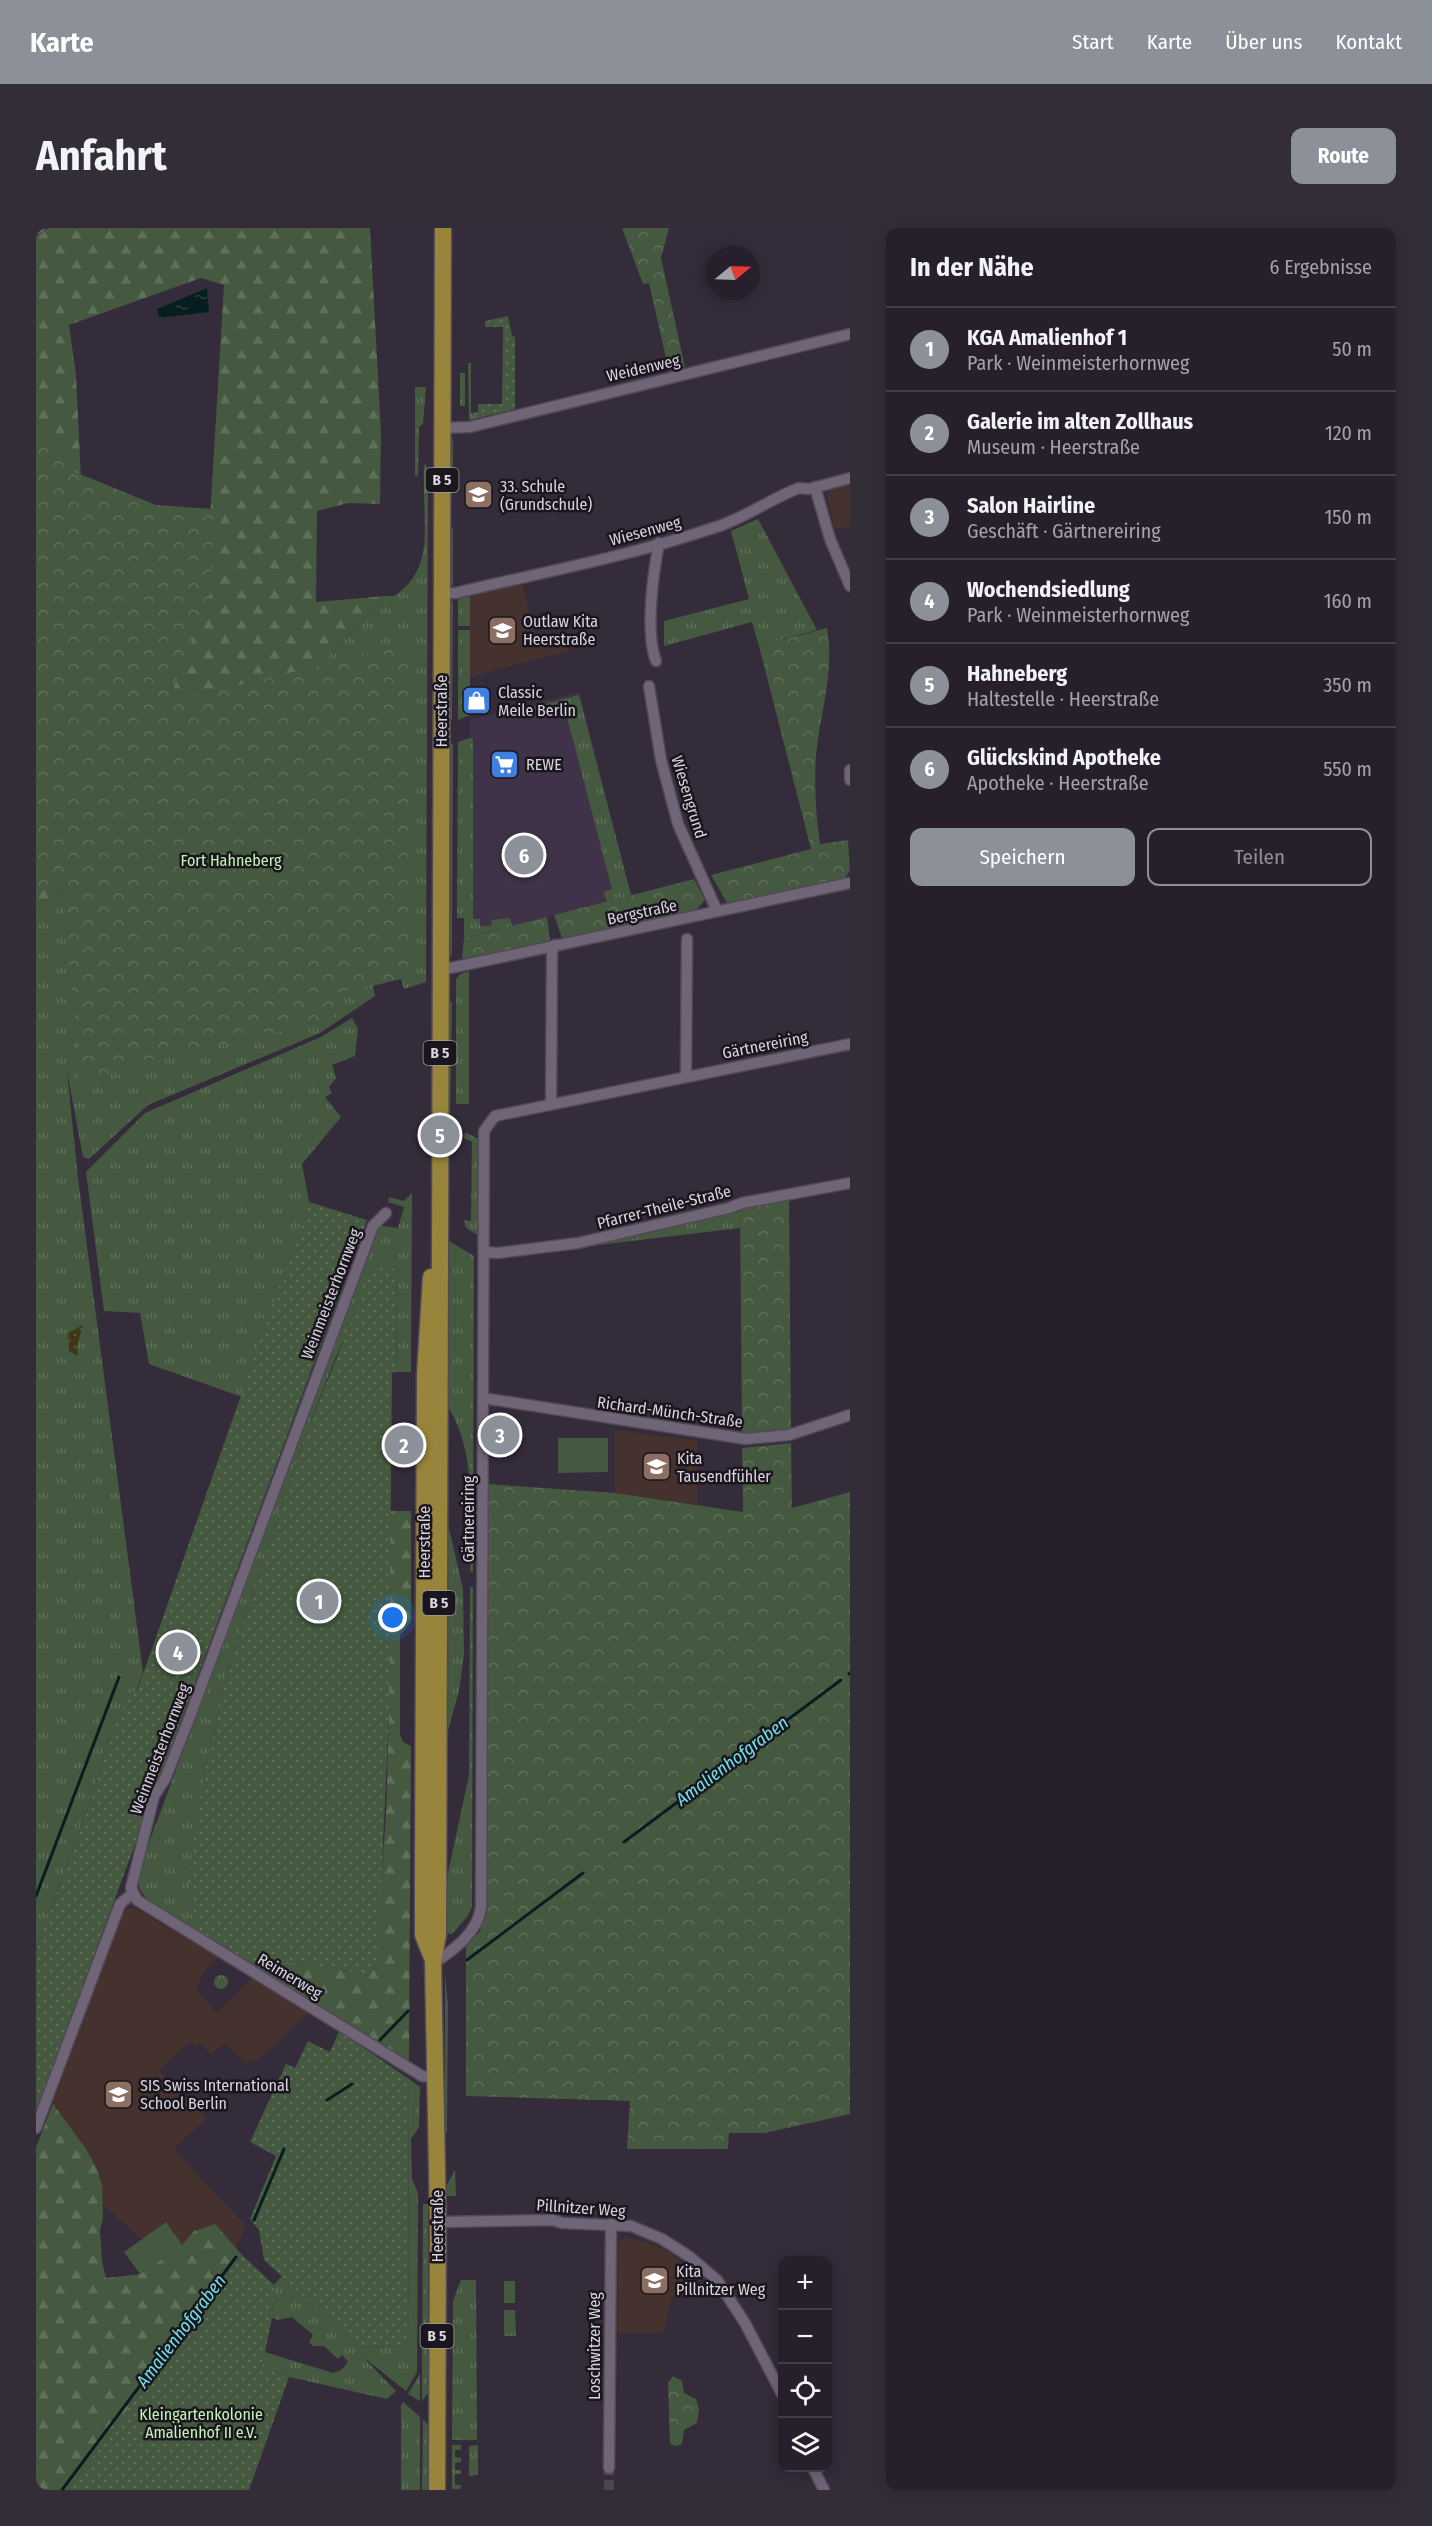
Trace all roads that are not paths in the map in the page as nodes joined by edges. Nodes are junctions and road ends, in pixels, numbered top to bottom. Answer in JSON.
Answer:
{"nodes":[{"id":1,"x":443,"y":228,"type":"edge"},
{"id":2,"x":850,"y":334,"type":"edge"},
{"id":3,"x":442,"y":428,"type":"junction"},
{"id":4,"x":850,"y":478,"type":"edge"},
{"id":5,"x":815,"y":487,"type":"junction"},
{"id":6,"x":659,"y":543,"type":"junction"},
{"id":7,"x":850,"y":586,"type":"edge"},
{"id":8,"x":442,"y":593,"type":"junction"},
{"id":9,"x":656,"y":661,"type":"dead end"},
{"id":10,"x":649,"y":686,"type":"dead end"},
{"id":11,"x":850,"y":770,"type":"edge"},
{"id":12,"x":850,"y":780,"type":"edge"},
{"id":13,"x":850,"y":883,"type":"edge"},
{"id":14,"x":717,"y":911,"type":"junction"},
{"id":15,"x":687,"y":939,"type":"dead end"},
{"id":16,"x":555,"y":945,"type":"junction"},
{"id":17,"x":441,"y":970,"type":"junction"},
{"id":18,"x":850,"y":1044,"type":"edge"},
{"id":19,"x":686,"y":1076,"type":"junction"},
{"id":20,"x":551,"y":1104,"type":"junction"},
{"id":21,"x":850,"y":1183,"type":"edge"},
{"id":22,"x":386,"y":1213,"type":"dead end"},
{"id":23,"x":483,"y":1252,"type":"junction"},
{"id":24,"x":483,"y":1398,"type":"junction"},
{"id":25,"x":850,"y":1415,"type":"edge"},
{"id":26,"x":132,"y":1894,"type":"junction"},
{"id":27,"x":433,"y":1963,"type":"junction"},
{"id":28,"x":434,"y":2077,"type":"junction"},
{"id":29,"x":36,"y":2128,"type":"edge"},
{"id":30,"x":438,"y":2222,"type":"junction"},
{"id":31,"x":611,"y":2224,"type":"junction"},
{"id":32,"x":778,"y":2385,"type":"edge"},
{"id":33,"x":609,"y":2468,"type":"tunnel mouth"},
{"id":34,"x":815,"y":2472,"type":"edge"},
{"id":35,"x":437,"y":2490,"type":"edge"},
{"id":36,"x":824,"y":2490,"type":"edge"}],
"edges":[{"from":1,"to":3,"type":"main road","name":"Heerstraße","number":"B 5"},
{"from":2,"to":3,"type":"street","name":"Weidenweg"},
{"from":3,"to":8,"type":"main road","name":"Heerstraße","number":"B 5"},
{"from":4,"to":5,"type":"street","name":"Wiesenweg"},
{"from":5,"to":6,"type":"street","name":"Wiesenweg"},
{"from":5,"to":7,"type":"street"},
{"from":6,"to":8,"type":"street","name":"Wiesenweg"},
{"from":6,"to":9,"type":"street"},
{"from":8,"to":17,"type":"main road","name":"Heerstraße","number":"B 5"},
{"from":10,"to":14,"type":"street","name":"Wiesengrund"},
{"from":11,"to":12,"type":"street"},
{"from":13,"to":14,"type":"street","name":"Bergstraße"},
{"from":14,"to":16,"type":"street","name":"Bergstraße"},
{"from":15,"to":19,"type":"street"},
{"from":16,"to":17,"type":"street","name":"Bergstraße"},
{"from":16,"to":20,"type":"street"},
{"from":17,"to":27,"type":"main road","name":"Heerstraße","number":"B 5"},
{"from":18,"to":19,"type":"street","name":"Gärtnereiring"},
{"from":19,"to":20,"type":"street","name":"Gärtnereiring"},
{"from":20,"to":23,"type":"street","name":"Gärtnereiring"},
{"from":21,"to":23,"type":"street","name":"Pfarrer-Theile-Straße"},
{"from":22,"to":26,"type":"street","name":"Weinmeisterhornweg"},
{"from":23,"to":24,"type":"street","name":"Gärtnereiring"},
{"from":24,"to":25,"type":"street","name":"Richard-Münch-Straße"},
{"from":24,"to":27,"type":"street","name":"Gärtnereiring"},
{"from":26,"to":28,"type":"street","name":"Reimerweg"},
{"from":26,"to":29,"type":"street"},
{"from":27,"to":28,"type":"main road","name":"Heerstraße","number":"B 5"},
{"from":28,"to":30,"type":"main road","name":"Heerstraße","number":"B 5"},
{"from":30,"to":31,"type":"street","name":"Pillnitzer Weg"},
{"from":30,"to":35,"type":"main road","name":"Heerstraße","number":"B 5"},
{"from":31,"to":32,"type":"street","name":"Pillnitzer Weg"},
{"from":31,"to":33,"type":"street","name":"Loschwitzer Weg"},
{"from":34,"to":36,"type":"street"}]}
